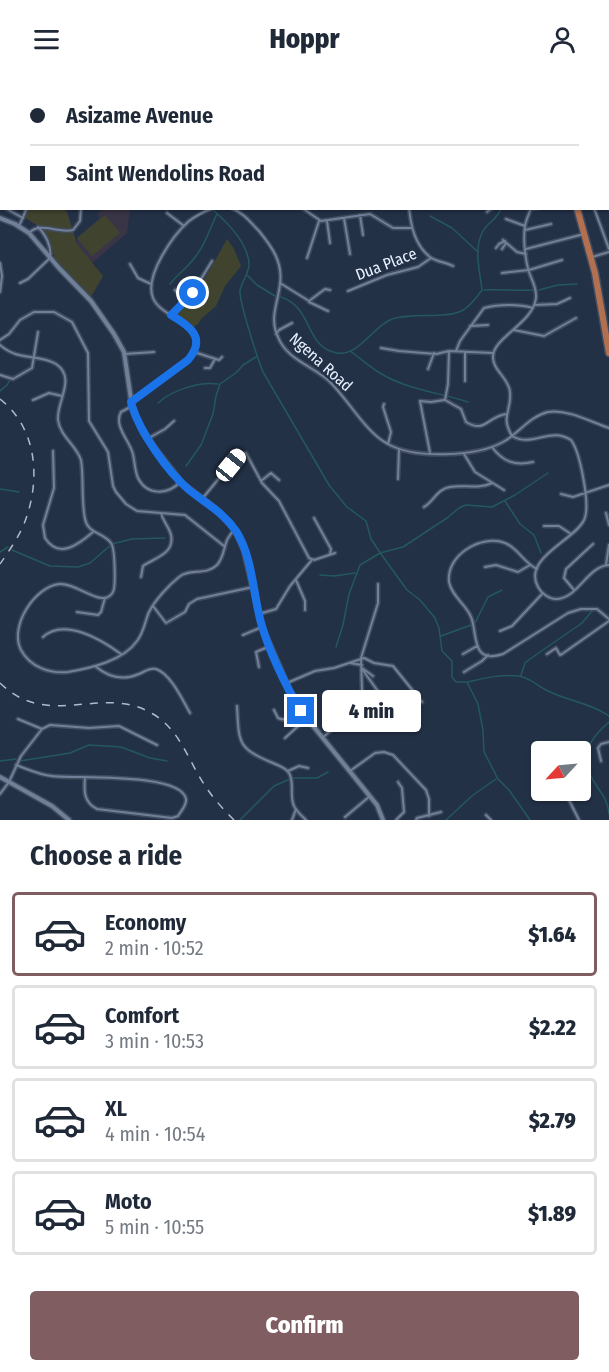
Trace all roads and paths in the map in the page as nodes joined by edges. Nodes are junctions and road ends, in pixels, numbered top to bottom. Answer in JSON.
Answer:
{"nodes":[{"id":1,"x":7,"y":210,"type":"edge"},
{"id":2,"x":26,"y":210,"type":"edge"},
{"id":3,"x":81,"y":210,"type":"edge"},
{"id":4,"x":210,"y":210,"type":"edge"},
{"id":5,"x":236,"y":210,"type":"edge"},
{"id":6,"x":305,"y":210,"type":"edge"},
{"id":7,"x":409,"y":210,"type":"edge"},
{"id":8,"x":490,"y":210,"type":"edge"},
{"id":9,"x":531,"y":210,"type":"edge"},
{"id":10,"x":578,"y":210,"type":"edge"},
{"id":11,"x":595,"y":210,"type":"edge"},
{"id":12,"x":487,"y":212,"type":"dead end"},
{"id":13,"x":167,"y":213,"type":"dead end"},
{"id":14,"x":360,"y":215,"type":"junction"},
{"id":15,"x":0,"y":218,"type":"edge"},
{"id":16,"x":22,"y":218,"type":"junction"},
{"id":17,"x":344,"y":218,"type":"junction"},
{"id":18,"x":506,"y":219,"type":"dead end"},
{"id":19,"x":319,"y":221,"type":"junction"},
{"id":20,"x":327,"y":221,"type":"junction"},
{"id":21,"x":551,"y":224,"type":"dead end"},
{"id":22,"x":19,"y":226,"type":"junction"},
{"id":23,"x":184,"y":226,"type":"junction"},
{"id":24,"x":38,"y":227,"type":"junction"},
{"id":25,"x":411,"y":228,"type":"junction"},
{"id":26,"x":525,"y":228,"type":"junction"},
{"id":27,"x":28,"y":233,"type":"junction"},
{"id":28,"x":585,"y":233,"type":"junction"},
{"id":29,"x":363,"y":235,"type":"dead end"},
{"id":30,"x":505,"y":241,"type":"junction"},
{"id":31,"x":330,"y":243,"type":"dead end"},
{"id":32,"x":496,"y":248,"type":"dead end"},
{"id":33,"x":502,"y":249,"type":"dead end"},
{"id":34,"x":526,"y":249,"type":"junction"},
{"id":35,"x":609,"y":250,"type":"edge"},
{"id":36,"x":350,"y":254,"type":"dead end"},
{"id":37,"x":526,"y":254,"type":"junction"},
{"id":38,"x":592,"y":257,"type":"junction"},
{"id":39,"x":50,"y":258,"type":"junction"},
{"id":40,"x":307,"y":258,"type":"dead end"},
{"id":41,"x":430,"y":258,"type":"junction"},
{"id":42,"x":562,"y":260,"type":"dead end"},
{"id":43,"x":212,"y":261,"type":"dead end"},
{"id":44,"x":0,"y":263,"type":"edge"},
{"id":45,"x":130,"y":264,"type":"dead end"},
{"id":46,"x":453,"y":266,"type":"dead end"},
{"id":47,"x":529,"y":270,"type":"junction"},
{"id":48,"x":502,"y":273,"type":"dead end"},
{"id":49,"x":20,"y":283,"type":"dead end"},
{"id":50,"x":280,"y":283,"type":"junction"},
{"id":51,"x":151,"y":284,"type":"junction"},
{"id":52,"x":175,"y":290,"type":"dead end"},
{"id":53,"x":330,"y":290,"type":"dead end"},
{"id":54,"x":348,"y":291,"type":"dead end"},
{"id":55,"x":0,"y":292,"type":"edge"},
{"id":56,"x":570,"y":298,"type":"dead end"},
{"id":57,"x":307,"y":300,"type":"junction"},
{"id":58,"x":186,"y":302,"type":"junction"},
{"id":59,"x":534,"y":306,"type":"junction"},
{"id":60,"x":328,"y":311,"type":"dead end"},
{"id":61,"x":171,"y":315,"type":"junction"},
{"id":62,"x":576,"y":318,"type":"dead end"},
{"id":63,"x":292,"y":323,"type":"dead end"},
{"id":64,"x":488,"y":325,"type":"dead end"},
{"id":65,"x":470,"y":326,"type":"junction"},
{"id":66,"x":514,"y":330,"type":"junction"},
{"id":67,"x":38,"y":332,"type":"dead end"},
{"id":68,"x":276,"y":334,"type":"junction"},
{"id":69,"x":0,"y":340,"type":"edge"},
{"id":70,"x":0,"y":345,"type":"edge"},
{"id":71,"x":381,"y":348,"type":"dead end"},
{"id":72,"x":449,"y":351,"type":"junction"},
{"id":73,"x":456,"y":351,"type":"junction"},
{"id":74,"x":154,"y":352,"type":"dead end"},
{"id":75,"x":194,"y":352,"type":"junction"},
{"id":76,"x":465,"y":352,"type":"junction"},
{"id":77,"x":493,"y":352,"type":"junction"},
{"id":78,"x":434,"y":353,"type":"junction"},
{"id":79,"x":609,"y":353,"type":"edge"},
{"id":80,"x":124,"y":354,"type":"junction"},
{"id":81,"x":222,"y":357,"type":"dead end"},
{"id":82,"x":215,"y":358,"type":"junction"},
{"id":83,"x":35,"y":359,"type":"junction"},
{"id":84,"x":205,"y":368,"type":"dead end"},
{"id":85,"x":428,"y":369,"type":"dead end"},
{"id":86,"x":0,"y":375,"type":"edge"},
{"id":87,"x":465,"y":381,"type":"dead end"},
{"id":88,"x":62,"y":396,"type":"junction"},
{"id":89,"x":33,"y":400,"type":"dead end"},
{"id":90,"x":445,"y":400,"type":"junction"},
{"id":91,"x":131,"y":404,"type":"junction"},
{"id":92,"x":384,"y":404,"type":"dead end"},
{"id":93,"x":507,"y":414,"type":"junction"},
{"id":94,"x":174,"y":421,"type":"dead end"},
{"id":95,"x":609,"y":428,"type":"edge"},
{"id":96,"x":512,"y":436,"type":"junction"},
{"id":97,"x":147,"y":439,"type":"junction"},
{"id":98,"x":388,"y":444,"type":"junction"},
{"id":99,"x":492,"y":447,"type":"junction"},
{"id":100,"x":399,"y":449,"type":"junction"},
{"id":101,"x":53,"y":451,"type":"dead end"},
{"id":102,"x":430,"y":453,"type":"junction"},
{"id":103,"x":464,"y":454,"type":"junction"},
{"id":104,"x":533,"y":462,"type":"dead end"},
{"id":105,"x":398,"y":478,"type":"dead end"},
{"id":106,"x":279,"y":480,"type":"dead end"},
{"id":107,"x":261,"y":481,"type":"junction"},
{"id":108,"x":180,"y":482,"type":"junction"},
{"id":109,"x":492,"y":483,"type":"junction"},
{"id":110,"x":609,"y":485,"type":"edge"},
{"id":111,"x":504,"y":490,"type":"dead end"},
{"id":112,"x":586,"y":493,"type":"junction"},
{"id":113,"x":561,"y":494,"type":"dead end"},
{"id":114,"x":202,"y":499,"type":"junction"},
{"id":115,"x":424,"y":507,"type":"dead end"},
{"id":116,"x":161,"y":513,"type":"junction"},
{"id":117,"x":606,"y":513,"type":"dead end"},
{"id":118,"x":314,"y":518,"type":"dead end"},
{"id":119,"x":609,"y":525,"type":"edge"},
{"id":120,"x":544,"y":526,"type":"dead end"},
{"id":121,"x":235,"y":530,"type":"junction"},
{"id":122,"x":93,"y":532,"type":"junction"},
{"id":123,"x":571,"y":534,"type":"junction"},
{"id":124,"x":593,"y":544,"type":"dead end"},
{"id":125,"x":609,"y":545,"type":"edge"},
{"id":126,"x":224,"y":546,"type":"junction"},
{"id":127,"x":335,"y":553,"type":"dead end"},
{"id":128,"x":330,"y":554,"type":"junction"},
{"id":129,"x":312,"y":560,"type":"junction"},
{"id":130,"x":530,"y":565,"type":"junction"},
{"id":131,"x":608,"y":565,"type":"edge"},
{"id":132,"x":485,"y":567,"type":"dead end"},
{"id":133,"x":537,"y":569,"type":"junction"},
{"id":134,"x":141,"y":577,"type":"dead end"},
{"id":135,"x":296,"y":580,"type":"junction"},
{"id":136,"x":378,"y":584,"type":"dead end"},
{"id":137,"x":253,"y":587,"type":"junction"},
{"id":138,"x":574,"y":590,"type":"junction"},
{"id":139,"x":543,"y":593,"type":"junction"},
{"id":140,"x":105,"y":598,"type":"junction"},
{"id":141,"x":153,"y":606,"type":"junction"},
{"id":142,"x":305,"y":610,"type":"dead end"},
{"id":143,"x":77,"y":612,"type":"dead end"},
{"id":144,"x":259,"y":614,"type":"junction"},
{"id":145,"x":609,"y":620,"type":"edge"},
{"id":146,"x":262,"y":627,"type":"junction"},
{"id":147,"x":500,"y":632,"type":"dead end"},
{"id":148,"x":243,"y":635,"type":"dead end"},
{"id":149,"x":43,"y":637,"type":"dead end"},
{"id":150,"x":270,"y":646,"type":"junction"},
{"id":151,"x":477,"y":646,"type":"junction"},
{"id":152,"x":121,"y":654,"type":"junction"},
{"id":153,"x":463,"y":654,"type":"dead end"},
{"id":154,"x":547,"y":654,"type":"dead end"},
{"id":155,"x":488,"y":655,"type":"junction"},
{"id":156,"x":361,"y":658,"type":"junction"},
{"id":157,"x":349,"y":663,"type":"junction"},
{"id":158,"x":96,"y":666,"type":"junction"},
{"id":159,"x":259,"y":667,"type":"dead end"},
{"id":160,"x":362,"y":667,"type":"junction"},
{"id":161,"x":464,"y":672,"type":"dead end"},
{"id":162,"x":373,"y":676,"type":"dead end"},
{"id":163,"x":286,"y":683,"type":"junction"},
{"id":164,"x":422,"y":702,"type":"dead end"},
{"id":165,"x":237,"y":705,"type":"dead end"},
{"id":166,"x":274,"y":710,"type":"dead end"},
{"id":167,"x":301,"y":711,"type":"junction"},
{"id":168,"x":190,"y":713,"type":"dead end"},
{"id":169,"x":395,"y":715,"type":"dead end"},
{"id":170,"x":307,"y":718,"type":"junction"},
{"id":171,"x":18,"y":719,"type":"dead end"},
{"id":172,"x":42,"y":729,"type":"junction"},
{"id":173,"x":285,"y":738,"type":"dead end"},
{"id":174,"x":322,"y":738,"type":"junction"},
{"id":175,"x":609,"y":742,"type":"edge"},
{"id":176,"x":156,"y":745,"type":"dead end"},
{"id":177,"x":602,"y":761,"type":"dead end"},
{"id":178,"x":16,"y":765,"type":"junction"},
{"id":179,"x":308,"y":768,"type":"dead end"},
{"id":180,"x":288,"y":771,"type":"junction"},
{"id":181,"x":350,"y":771,"type":"junction"},
{"id":182,"x":0,"y":777,"type":"edge"},
{"id":183,"x":85,"y":777,"type":"junction"},
{"id":184,"x":9,"y":782,"type":"junction"},
{"id":185,"x":398,"y":782,"type":"dead end"},
{"id":186,"x":0,"y":794,"type":"edge"},
{"id":187,"x":370,"y":796,"type":"junction"},
{"id":188,"x":570,"y":801,"type":"edge"},
{"id":189,"x":296,"y":809,"type":"junction"},
{"id":190,"x":441,"y":812,"type":"dead end"},
{"id":191,"x":486,"y":815,"type":"dead end"},
{"id":192,"x":429,"y":816,"type":"junction"},
{"id":193,"x":345,"y":817,"type":"dead end"},
{"id":194,"x":417,"y":819,"type":"edge"},
{"id":195,"x":69,"y":820,"type":"edge"},
{"id":196,"x":292,"y":820,"type":"edge"},
{"id":197,"x":306,"y":820,"type":"edge"},
{"id":198,"x":383,"y":820,"type":"edge"},
{"id":199,"x":396,"y":820,"type":"edge"},
{"id":200,"x":491,"y":820,"type":"edge"},
{"id":201,"x":579,"y":820,"type":"edge"}],
"edges":[{"from":1,"to":16,"type":"street"},
{"from":2,"to":16,"type":"street"},
{"from":3,"to":24,"type":"street"},
{"from":4,"to":23,"type":"street"},
{"from":5,"to":50,"type":"street","name":"Ngena Road"},
{"from":6,"to":19,"type":"street"},
{"from":7,"to":25,"type":"street"},
{"from":8,"to":12,"type":"street"},
{"from":9,"to":26,"type":"street"},
{"from":10,"to":28,"type":"highway"},
{"from":11,"to":35,"type":"street"},
{"from":13,"to":23,"type":"street"},
{"from":14,"to":17,"type":"street"},
{"from":14,"to":25,"type":"street"},
{"from":14,"to":29,"type":"street"},
{"from":15,"to":22,"type":"street"},
{"from":16,"to":22,"type":"street"},
{"from":17,"to":20,"type":"street"},
{"from":17,"to":36,"type":"street"},
{"from":18,"to":26,"type":"street"},
{"from":19,"to":20,"type":"street"},
{"from":19,"to":40,"type":"street"},
{"from":20,"to":31,"type":"street"},
{"from":21,"to":26,"type":"street"},
{"from":22,"to":27,"type":"street"},
{"from":23,"to":51,"type":"street"},
{"from":24,"to":27,"type":"street"},
{"from":24,"to":39,"type":"street"},
{"from":25,"to":41,"type":"street"},
{"from":26,"to":34,"type":"street"},
{"from":27,"to":39,"type":"street"},
{"from":28,"to":34,"type":"street"},
{"from":28,"to":38,"type":"highway"},
{"from":30,"to":32,"type":"street"},
{"from":30,"to":33,"type":"street"},
{"from":30,"to":37,"type":"street"},
{"from":34,"to":37,"type":"street"},
{"from":35,"to":38,"type":"street"},
{"from":37,"to":47,"type":"street"},
{"from":38,"to":79,"type":"highway"},
{"from":39,"to":49,"type":"street"},
{"from":39,"to":80,"type":"street"},
{"from":41,"to":46,"type":"street"},
{"from":41,"to":54,"type":"street","name":"Dua Place"},
{"from":42,"to":47,"type":"street"},
{"from":43,"to":58,"type":"street"},
{"from":44,"to":55,"type":"street"},
{"from":45,"to":51,"type":"street"},
{"from":47,"to":48,"type":"street"},
{"from":47,"to":59,"type":"street"},
{"from":50,"to":57,"type":"street"},
{"from":50,"to":68,"type":"street","name":"Ngena Road"},
{"from":51,"to":61,"type":"street"},
{"from":52,"to":58,"type":"street"},
{"from":53,"to":57,"type":"street"},
{"from":56,"to":59,"type":"street"},
{"from":57,"to":60,"type":"street"},
{"from":58,"to":61,"type":"street"},
{"from":59,"to":65,"type":"street"},
{"from":59,"to":66,"type":"street"},
{"from":61,"to":75,"type":"street"},
{"from":62,"to":66,"type":"street"},
{"from":63,"to":68,"type":"street"},
{"from":64,"to":65,"type":"street"},
{"from":65,"to":73,"type":"street"},
{"from":66,"to":77,"type":"street"},
{"from":67,"to":83,"type":"street"},
{"from":68,"to":98,"type":"street","name":"Ngena Road"},
{"from":69,"to":116,"type":"street"},
{"from":70,"to":83,"type":"street"},
{"from":71,"to":78,"type":"street"},
{"from":72,"to":73,"type":"street"},
{"from":72,"to":78,"type":"street"},
{"from":72,"to":90,"type":"street"},
{"from":73,"to":76,"type":"street"},
{"from":74,"to":80,"type":"street"},
{"from":75,"to":82,"type":"street"},
{"from":75,"to":91,"type":"street"},
{"from":76,"to":77,"type":"street"},
{"from":76,"to":87,"type":"street"},
{"from":77,"to":93,"type":"street"},
{"from":78,"to":85,"type":"street"},
{"from":80,"to":91,"type":"street"},
{"from":81,"to":82,"type":"street"},
{"from":82,"to":84,"type":"street"},
{"from":83,"to":86,"type":"street"},
{"from":83,"to":88,"type":"street"},
{"from":88,"to":89,"type":"street"},
{"from":88,"to":122,"type":"street"},
{"from":90,"to":93,"type":"street"},
{"from":90,"to":102,"type":"street"},
{"from":91,"to":97,"type":"street"},
{"from":91,"to":108,"type":"street"},
{"from":92,"to":98,"type":"street"},
{"from":93,"to":96,"type":"street"},
{"from":94,"to":97,"type":"street"},
{"from":95,"to":96,"type":"street","name":"Ngena Road"},
{"from":96,"to":99,"type":"street","name":"Ngena Road"},
{"from":96,"to":112,"type":"street"},
{"from":97,"to":108,"type":"street"},
{"from":98,"to":100,"type":"street","name":"Ngena Road"},
{"from":99,"to":103,"type":"street","name":"Ngena Road"},
{"from":99,"to":104,"type":"street"},
{"from":100,"to":102,"type":"street","name":"Ngena Road"},
{"from":100,"to":105,"type":"street"},
{"from":101,"to":122,"type":"street"},
{"from":102,"to":103,"type":"street","name":"Ngena Road"},
{"from":103,"to":109,"type":"street"},
{"from":106,"to":107,"type":"street"},
{"from":107,"to":114,"type":"street"},
{"from":107,"to":129,"type":"street"},
{"from":108,"to":114,"type":"street"},
{"from":109,"to":111,"type":"street"},
{"from":109,"to":115,"type":"street"},
{"from":110,"to":112,"type":"street"},
{"from":112,"to":113,"type":"street"},
{"from":112,"to":123,"type":"street"},
{"from":114,"to":121,"type":"street"},
{"from":116,"to":126,"type":"street"},
{"from":116,"to":134,"type":"street"},
{"from":117,"to":119,"type":"street"},
{"from":118,"to":128,"type":"street"},
{"from":120,"to":123,"type":"street"},
{"from":121,"to":126,"type":"street"},
{"from":121,"to":137,"type":"street"},
{"from":122,"to":140,"type":"street"},
{"from":123,"to":133,"type":"street"},
{"from":124,"to":138,"type":"street"},
{"from":125,"to":131,"type":"street"},
{"from":126,"to":141,"type":"street"},
{"from":127,"to":128,"type":"street"},
{"from":128,"to":129,"type":"street"},
{"from":129,"to":135,"type":"street"},
{"from":130,"to":132,"type":"street"},
{"from":130,"to":133,"type":"street"},
{"from":130,"to":151,"type":"street"},
{"from":131,"to":138,"type":"street"},
{"from":133,"to":139,"type":"street"},
{"from":135,"to":142,"type":"street"},
{"from":135,"to":144,"type":"street"},
{"from":136,"to":156,"type":"street"},
{"from":137,"to":141,"type":"street"},
{"from":137,"to":144,"type":"street"},
{"from":138,"to":139,"type":"street"},
{"from":139,"to":147,"type":"street"},
{"from":140,"to":143,"type":"street"},
{"from":140,"to":158,"type":"street"},
{"from":141,"to":152,"type":"street"},
{"from":144,"to":146,"type":"street"},
{"from":145,"to":154,"type":"street"},
{"from":145,"to":155,"type":"street"},
{"from":146,"to":148,"type":"street"},
{"from":146,"to":150,"type":"street"},
{"from":149,"to":152,"type":"street"},
{"from":150,"to":159,"type":"street"},
{"from":150,"to":163,"type":"street"},
{"from":151,"to":153,"type":"street"},
{"from":151,"to":155,"type":"street"},
{"from":152,"to":158,"type":"street"},
{"from":155,"to":161,"type":"street"},
{"from":156,"to":157,"type":"street"},
{"from":156,"to":160,"type":"street"},
{"from":156,"to":164,"type":"street"},
{"from":157,"to":160,"type":"street"},
{"from":157,"to":163,"type":"street"},
{"from":158,"to":168,"type":"street"},
{"from":160,"to":162,"type":"street"},
{"from":160,"to":169,"type":"street"},
{"from":160,"to":174,"type":"street"},
{"from":163,"to":167,"type":"street"},
{"from":165,"to":180,"type":"street"},
{"from":166,"to":167,"type":"street"},
{"from":167,"to":170,"type":"street"},
{"from":170,"to":173,"type":"street"},
{"from":170,"to":174,"type":"street"},
{"from":171,"to":172,"type":"street"},
{"from":172,"to":176,"type":"street"},
{"from":172,"to":178,"type":"street"},
{"from":174,"to":181,"type":"street"},
{"from":175,"to":177,"type":"street"},
{"from":178,"to":183,"type":"street"},
{"from":178,"to":184,"type":"street"},
{"from":179,"to":180,"type":"street"},
{"from":180,"to":189,"type":"street"},
{"from":181,"to":187,"type":"street"},
{"from":181,"to":192,"type":"street"},
{"from":182,"to":184,"type":"street"},
{"from":183,"to":183,"type":"street"},
{"from":184,"to":186,"type":"street"},
{"from":184,"to":195,"type":"street"},
{"from":185,"to":199,"type":"street"},
{"from":187,"to":193,"type":"street"},
{"from":187,"to":198,"type":"street"},
{"from":188,"to":201,"type":"street"},
{"from":189,"to":196,"type":"street"},
{"from":189,"to":197,"type":"street"},
{"from":190,"to":192,"type":"street"},
{"from":191,"to":200,"type":"street"},
{"from":192,"to":194,"type":"street"}]}
